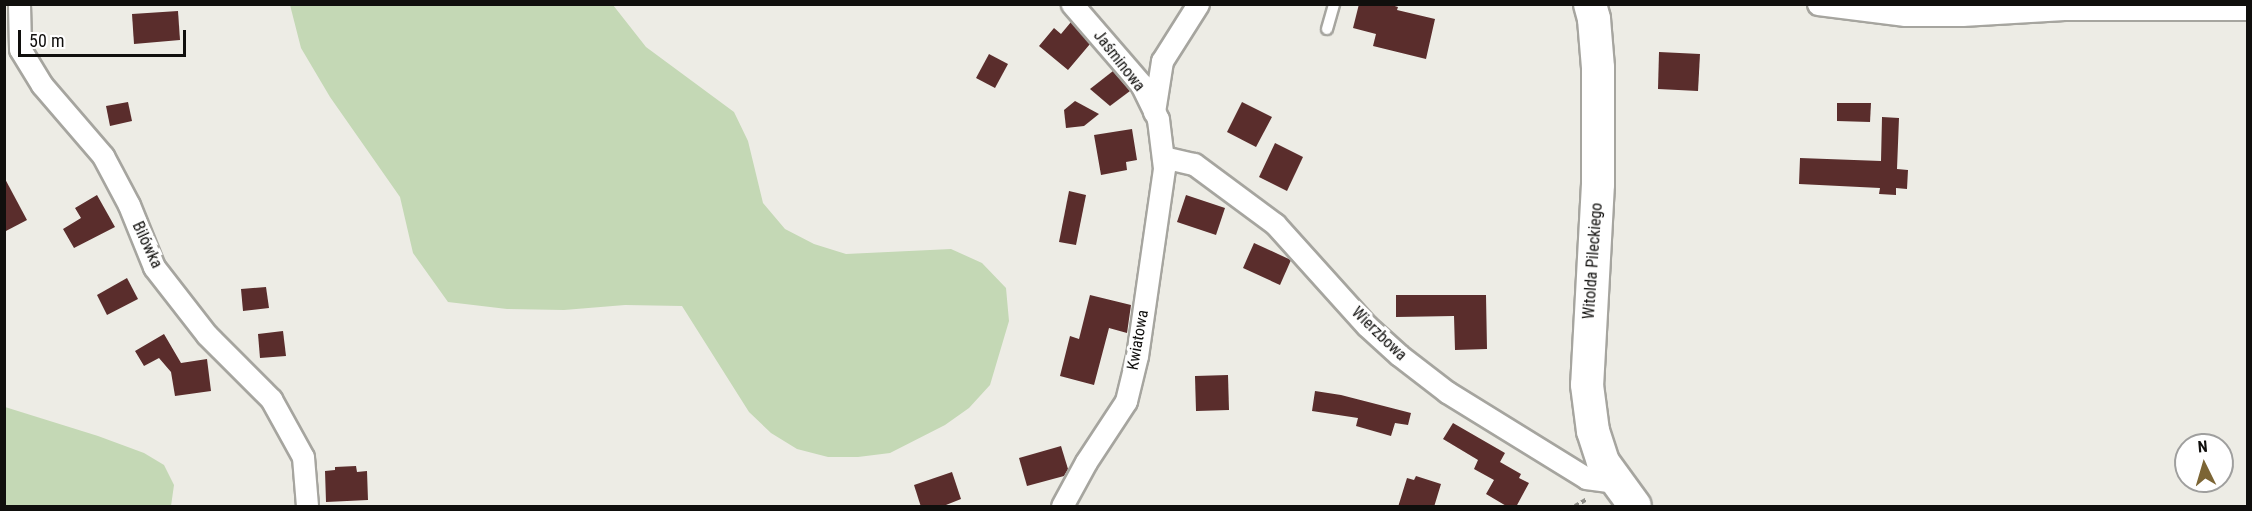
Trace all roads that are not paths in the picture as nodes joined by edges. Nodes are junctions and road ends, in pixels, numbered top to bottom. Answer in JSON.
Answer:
{"nodes":[{"id":1,"x":18,"y":4,"type":"edge"},
{"id":2,"x":1072,"y":4,"type":"edge"},
{"id":3,"x":1198,"y":4,"type":"edge"},
{"id":4,"x":1334,"y":4,"type":"edge"},
{"id":5,"x":1590,"y":4,"type":"edge"},
{"id":6,"x":1818,"y":4,"type":"edge"},
{"id":7,"x":2247,"y":9,"type":"edge"},
{"id":8,"x":1327,"y":29,"type":"dead end"},
{"id":9,"x":1154,"y":112,"type":"junction"},
{"id":10,"x":1163,"y":157,"type":"junction"},
{"id":11,"x":1616,"y":482,"type":"junction"},
{"id":12,"x":307,"y":507,"type":"edge"},
{"id":13,"x":1062,"y":507,"type":"edge"},
{"id":14,"x":1635,"y":507,"type":"edge"}],
"edges":[{"from":1,"to":12,"type":"street","name":"Bilówka"},
{"from":2,"to":9,"type":"street","name":"Jaśminowa"},
{"from":3,"to":9,"type":"street"},
{"from":4,"to":8,"type":"lane"},
{"from":5,"to":11,"type":"street","name":"Witolda Pileckiego"},
{"from":6,"to":7,"type":"street"},
{"from":9,"to":10,"type":"street","name":"Jaśminowa"},
{"from":10,"to":11,"type":"street","name":"Wierzbowa"},
{"from":10,"to":13,"type":"street","name":"Kwiatowa"},
{"from":11,"to":14,"type":"street","name":"Witolda Pileckiego"}]}
